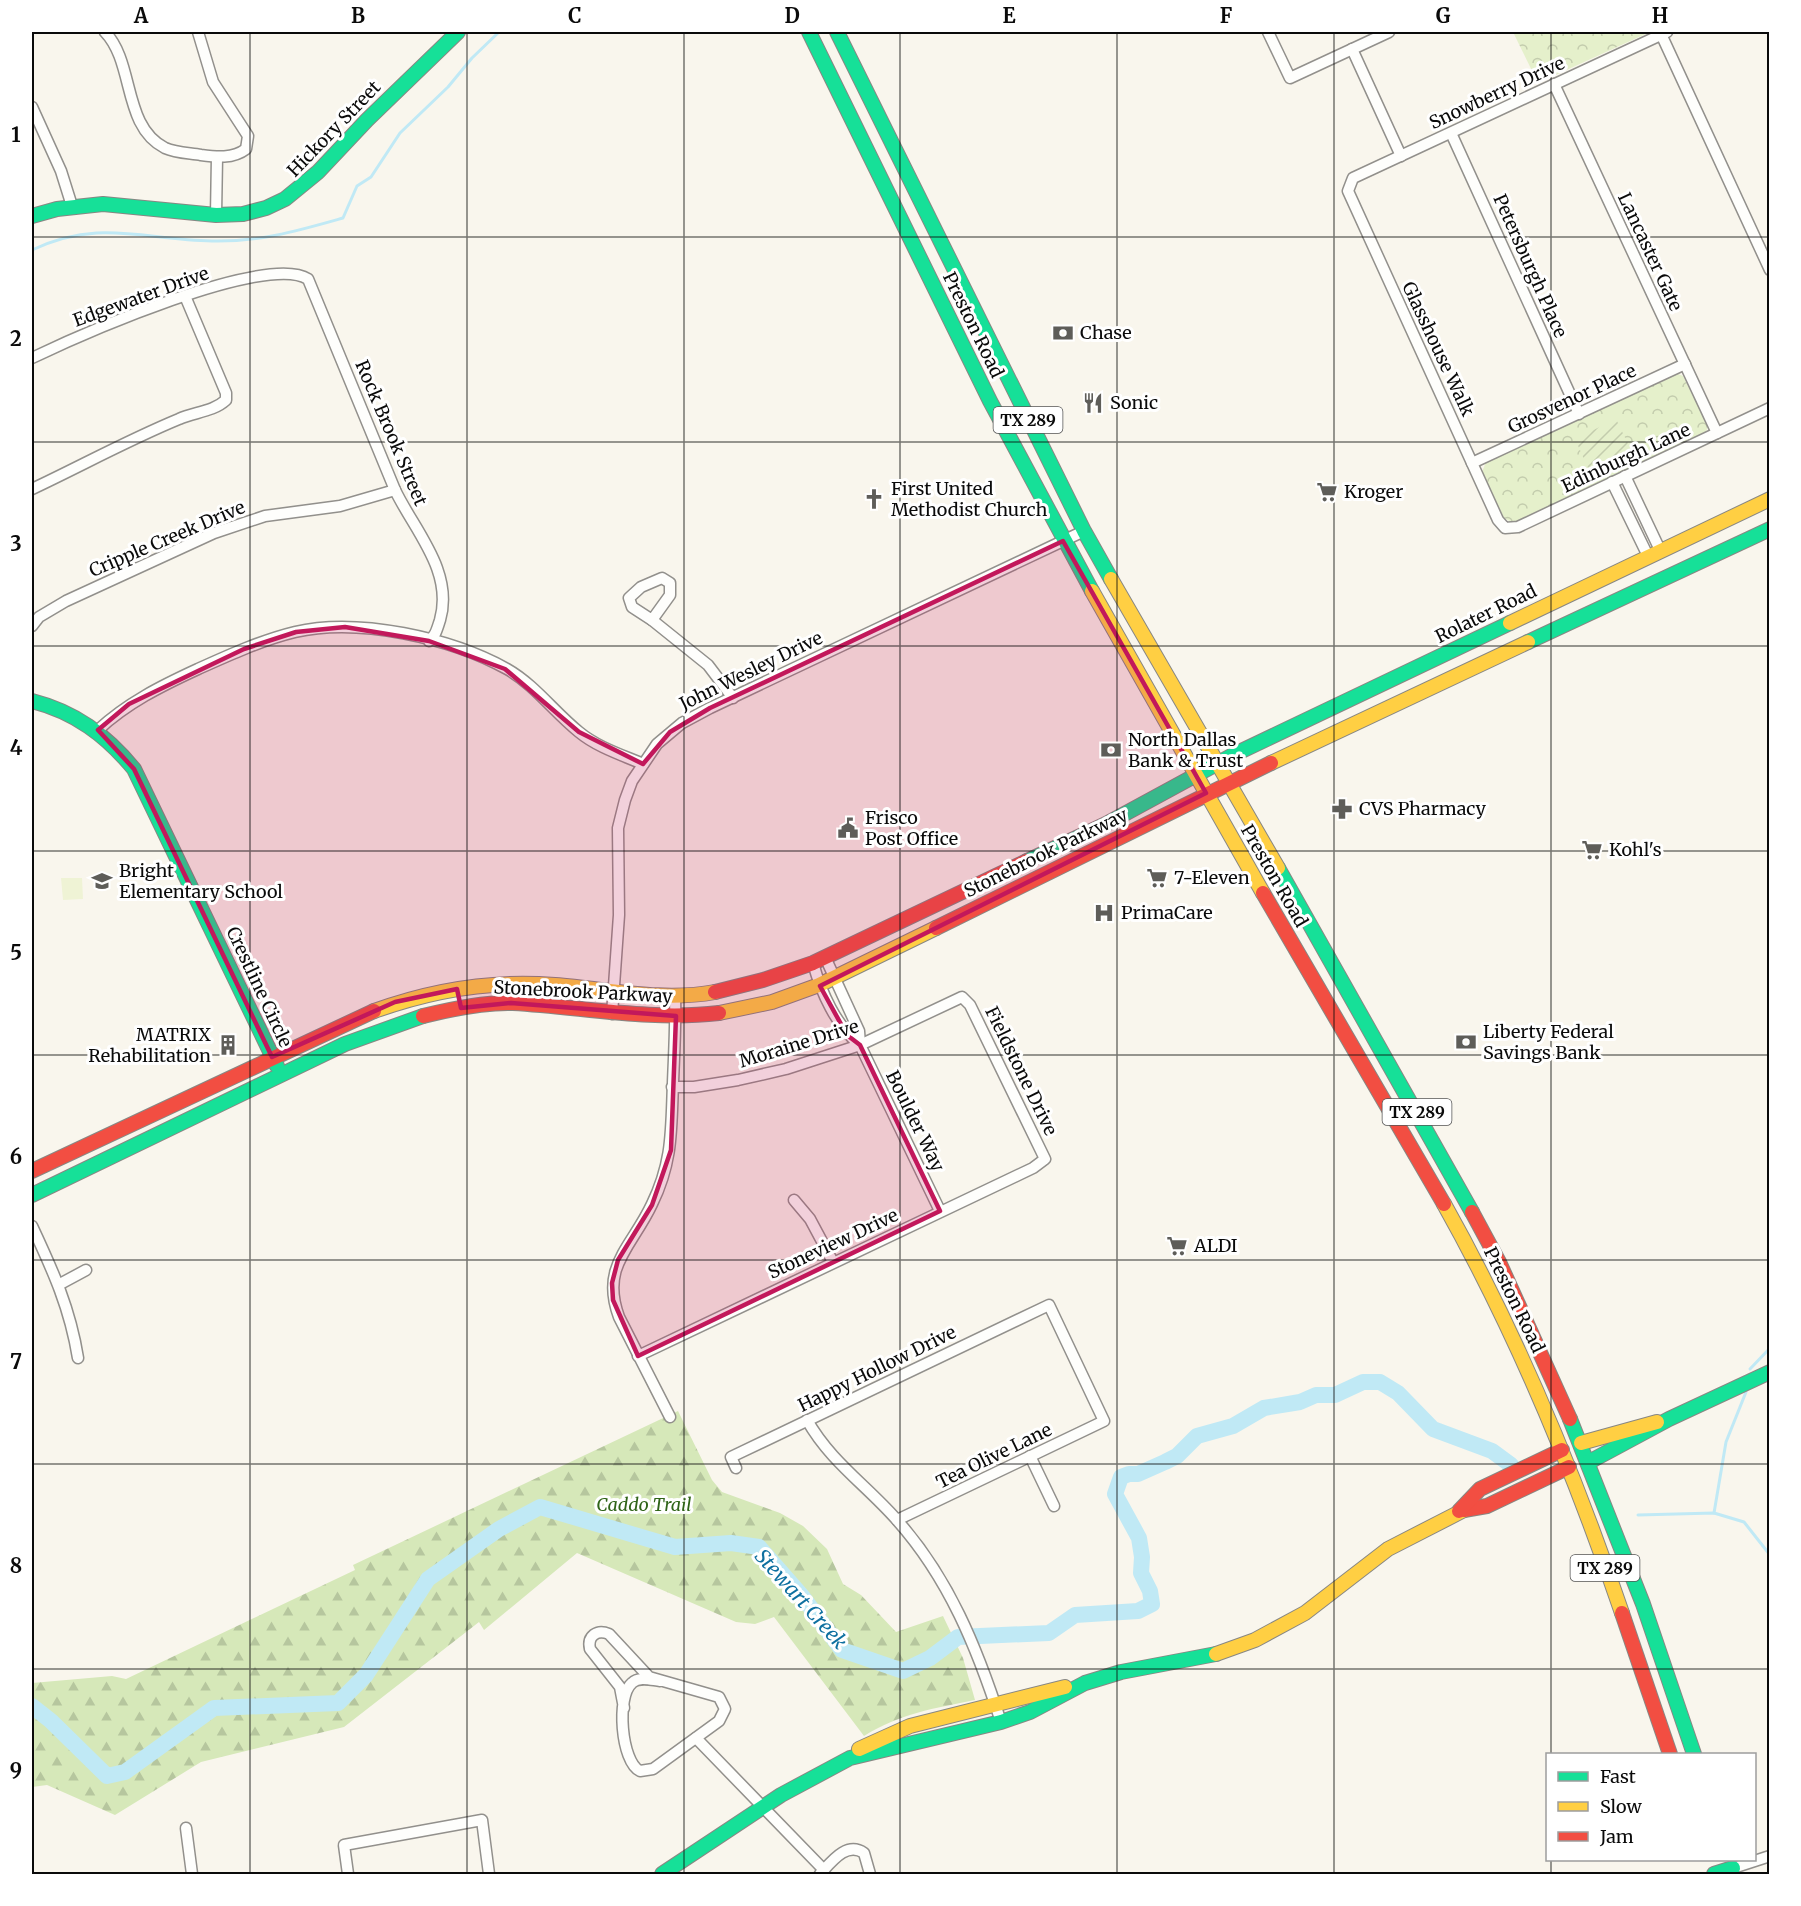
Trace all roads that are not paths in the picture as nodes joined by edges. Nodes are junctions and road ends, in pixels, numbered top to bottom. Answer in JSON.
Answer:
{"nodes":[{"id":1,"x":105,"y":32,"type":"edge"},
{"id":2,"x":198,"y":32,"type":"edge"},
{"id":3,"x":458,"y":32,"type":"edge"},
{"id":4,"x":809,"y":32,"type":"edge"},
{"id":5,"x":837,"y":32,"type":"edge"},
{"id":6,"x":1268,"y":32,"type":"edge"},
{"id":7,"x":1389,"y":32,"type":"edge"},
{"id":8,"x":1664,"y":33,"type":"edge"},
{"id":9,"x":1352,"y":49,"type":"junction"},
{"id":10,"x":1554,"y":84,"type":"junction"},
{"id":11,"x":32,"y":107,"type":"edge"},
{"id":12,"x":1451,"y":133,"type":"junction"},
{"id":13,"x":1401,"y":156,"type":"junction"},
{"id":14,"x":217,"y":157,"type":"junction"},
{"id":15,"x":1348,"y":191,"type":"joint"},
{"id":16,"x":72,"y":206,"type":"junction"},
{"id":17,"x":216,"y":215,"type":"junction"},
{"id":18,"x":32,"y":216,"type":"edge"},
{"id":19,"x":1770,"y":270,"type":"edge"},
{"id":20,"x":301,"y":274,"type":"joint"},
{"id":21,"x":185,"y":296,"type":"junction"},
{"id":22,"x":32,"y":358,"type":"edge"},
{"id":23,"x":1685,"y":364,"type":"junction"},
{"id":24,"x":1770,"y":408,"type":"edge"},
{"id":25,"x":1579,"y":414,"type":"junction"},
{"id":26,"x":1717,"y":433,"type":"junction"},
{"id":27,"x":1472,"y":464,"type":"junction"},
{"id":28,"x":1626,"y":476,"type":"junction"},
{"id":29,"x":1612,"y":482,"type":"junction"},
{"id":30,"x":32,"y":489,"type":"edge"},
{"id":31,"x":395,"y":490,"type":"junction"},
{"id":32,"x":1770,"y":499,"type":"edge"},
{"id":33,"x":1498,"y":520,"type":"joint"},
{"id":34,"x":1770,"y":529,"type":"edge"},
{"id":35,"x":1084,"y":531,"type":"junction"},
{"id":36,"x":1063,"y":541,"type":"junction"},
{"id":37,"x":1654,"y":553,"type":"junction"},
{"id":38,"x":1669,"y":576,"type":"junction"},
{"id":39,"x":652,"y":620,"type":"dead end"},
{"id":40,"x":32,"y":626,"type":"edge"},
{"id":41,"x":429,"y":641,"type":"junction"},
{"id":42,"x":1470,"y":641,"type":"junction"},
{"id":43,"x":1481,"y":664,"type":"junction"},
{"id":44,"x":1360,"y":693,"type":"junction"},
{"id":45,"x":733,"y":698,"type":"junction"},
{"id":46,"x":32,"y":701,"type":"edge"},
{"id":47,"x":1373,"y":715,"type":"junction"},
{"id":48,"x":98,"y":730,"type":"junction"},
{"id":49,"x":1218,"y":762,"type":"junction"},
{"id":50,"x":643,"y":764,"type":"junction"},
{"id":51,"x":1194,"y":774,"type":"junction"},
{"id":52,"x":1229,"y":782,"type":"junction"},
{"id":53,"x":1206,"y":793,"type":"junction"},
{"id":54,"x":1029,"y":860,"type":"junction"},
{"id":55,"x":1037,"y":880,"type":"junction"},
{"id":56,"x":944,"y":901,"type":"junction"},
{"id":57,"x":953,"y":919,"type":"junction"},
{"id":58,"x":819,"y":960,"type":"junction"},
{"id":59,"x":1334,"y":968,"type":"junction"},
{"id":60,"x":834,"y":979,"type":"junction"},
{"id":61,"x":1313,"y":979,"type":"junction"},
{"id":62,"x":819,"y":985,"type":"junction"},
{"id":63,"x":457,"y":989,"type":"junction"},
{"id":64,"x":442,"y":991,"type":"junction"},
{"id":65,"x":614,"y":994,"type":"junction"},
{"id":66,"x":675,"y":996,"type":"junction"},
{"id":67,"x":962,"y":997,"type":"joint"},
{"id":68,"x":461,"y":1008,"type":"junction"},
{"id":69,"x":446,"y":1010,"type":"junction"},
{"id":70,"x":612,"y":1014,"type":"junction"},
{"id":71,"x":676,"y":1016,"type":"junction"},
{"id":72,"x":860,"y":1045,"type":"junction"},
{"id":73,"x":272,"y":1057,"type":"junction"},
{"id":74,"x":281,"y":1074,"type":"junction"},
{"id":75,"x":672,"y":1087,"type":"junction"},
{"id":76,"x":1042,"y":1163,"type":"joint"},
{"id":77,"x":32,"y":1171,"type":"edge"},
{"id":78,"x":32,"y":1195,"type":"edge"},
{"id":79,"x":794,"y":1200,"type":"dead end"},
{"id":80,"x":1468,"y":1204,"type":"junction"},
{"id":81,"x":940,"y":1211,"type":"junction"},
{"id":82,"x":1450,"y":1215,"type":"junction"},
{"id":83,"x":1475,"y":1218,"type":"junction"},
{"id":84,"x":32,"y":1226,"type":"edge"},
{"id":85,"x":1457,"y":1228,"type":"junction"},
{"id":86,"x":832,"y":1262,"type":"junction"},
{"id":87,"x":86,"y":1270,"type":"dead end"},
{"id":88,"x":60,"y":1284,"type":"junction"},
{"id":89,"x":638,"y":1356,"type":"junction"},
{"id":90,"x":78,"y":1358,"type":"dead end"},
{"id":91,"x":1770,"y":1372,"type":"edge"},
{"id":92,"x":670,"y":1417,"type":"dead end"},
{"id":93,"x":1669,"y":1419,"type":"junction"},
{"id":94,"x":807,"y":1420,"type":"junction"},
{"id":95,"x":1104,"y":1421,"type":"joint"},
{"id":96,"x":1581,"y":1443,"type":"junction"},
{"id":97,"x":1562,"y":1450,"type":"junction"},
{"id":98,"x":1030,"y":1456,"type":"junction"},
{"id":99,"x":1588,"y":1462,"type":"junction"},
{"id":100,"x":1569,"y":1467,"type":"junction"},
{"id":101,"x":736,"y":1468,"type":"dead end"},
{"id":102,"x":1054,"y":1506,"type":"dead end"},
{"id":103,"x":1459,"y":1511,"type":"junction"},
{"id":104,"x":897,"y":1520,"type":"junction"},
{"id":105,"x":660,"y":1681,"type":"junction"},
{"id":106,"x":1082,"y":1684,"type":"junction"},
{"id":107,"x":995,"y":1705,"type":"junction"},
{"id":108,"x":624,"y":1708,"type":"junction"},
{"id":109,"x":1000,"y":1722,"type":"junction"},
{"id":110,"x":696,"y":1738,"type":"junction"},
{"id":111,"x":1669,"y":1753,"type":"edge"},
{"id":112,"x":1693,"y":1753,"type":"edge"},
{"id":113,"x":850,"y":1758,"type":"junction"},
{"id":114,"x":763,"y":1807,"type":"junction"},
{"id":115,"x":186,"y":1828,"type":"dead end"},
{"id":116,"x":1706,"y":1861,"type":"edge"},
{"id":117,"x":1755,"y":1861,"type":"edge"},
{"id":118,"x":1733,"y":1868,"type":"edge"},
{"id":119,"x":822,"y":1872,"type":"edge"},
{"id":120,"x":192,"y":1875,"type":"edge"},
{"id":121,"x":348,"y":1875,"type":"edge"},
{"id":122,"x":489,"y":1875,"type":"edge"},
{"id":123,"x":662,"y":1875,"type":"edge"},
{"id":124,"x":870,"y":1875,"type":"edge"},
{"id":125,"x":1713,"y":1875,"type":"edge"}],
"edges":[{"from":1,"to":14,"type":"street"},
{"from":2,"to":14,"type":"street"},
{"from":3,"to":17,"type":"main road","name":"Hickory Street"},
{"from":4,"to":36,"type":"main road","name":"Preston Road","number":"TX 289"},
{"from":5,"to":35,"type":"main road","name":"Preston Road","number":"TX 289"},
{"from":6,"to":9,"type":"street"},
{"from":7,"to":9,"type":"street"},
{"from":8,"to":10,"type":"street","name":"Snowberry Drive"},
{"from":8,"to":19,"type":"street"},
{"from":9,"to":13,"type":"street"},
{"from":10,"to":12,"type":"street","name":"Snowberry Drive"},
{"from":10,"to":23,"type":"street","name":"Lancaster Gate"},
{"from":11,"to":16,"type":"street"},
{"from":12,"to":13,"type":"street","name":"Snowberry Drive"},
{"from":12,"to":25,"type":"street","name":"Petersburgh Place"},
{"from":13,"to":15,"type":"street","name":"Snowberry Drive"},
{"from":14,"to":17,"type":"street"},
{"from":15,"to":27,"type":"street","name":"Glasshouse Walk"},
{"from":16,"to":17,"type":"main road","name":"Hickory Street"},
{"from":16,"to":18,"type":"main road","name":"Hickory Street"},
{"from":20,"to":21,"type":"street","name":"Edgewater Drive"},
{"from":20,"to":31,"type":"street","name":"Rock Brook Street"},
{"from":21,"to":22,"type":"street","name":"Edgewater Drive"},
{"from":21,"to":30,"type":"street"},
{"from":23,"to":25,"type":"street","name":"Grosvenor Place"},
{"from":23,"to":26,"type":"street","name":"Lancaster Gate"},
{"from":24,"to":26,"type":"street","name":"Edinburgh Lane"},
{"from":25,"to":27,"type":"street","name":"Grosvenor Place"},
{"from":26,"to":28,"type":"street","name":"Edinburgh Lane"},
{"from":27,"to":33,"type":"street","name":"Glasshouse Walk"},
{"from":28,"to":29,"type":"street","name":"Edinburgh Lane"},
{"from":28,"to":37,"type":"street"},
{"from":29,"to":33,"type":"street","name":"Edinburgh Lane"},
{"from":29,"to":37,"type":"street"},
{"from":31,"to":40,"type":"street","name":"Cripple Creek Drive"},
{"from":31,"to":41,"type":"street","name":"Rock Brook Street"},
{"from":32,"to":37,"type":"main road","name":"Rolater Road"},
{"from":34,"to":38,"type":"main road"},
{"from":35,"to":36,"type":"street","name":"John Wesley Drive"},
{"from":35,"to":49,"type":"main road","name":"Preston Road","number":"TX 289"},
{"from":36,"to":45,"type":"street","name":"John Wesley Drive"},
{"from":36,"to":51,"type":"main road","name":"Preston Road","number":"TX 289"},
{"from":37,"to":38,"type":"main road"},
{"from":37,"to":42,"type":"main road","name":"Rolater Road"},
{"from":38,"to":43,"type":"main road"},
{"from":39,"to":45,"type":"street"},
{"from":41,"to":48,"type":"street"},
{"from":41,"to":50,"type":"street"},
{"from":42,"to":43,"type":"main road"},
{"from":42,"to":44,"type":"main road","name":"Rolater Road"},
{"from":43,"to":47,"type":"main road"},
{"from":44,"to":47,"type":"main road"},
{"from":44,"to":49,"type":"main road","name":"Rolater Road"},
{"from":45,"to":50,"type":"street","name":"John Wesley Drive"},
{"from":46,"to":48,"type":"main road","name":"Crestline Circle"},
{"from":47,"to":52,"type":"main road"},
{"from":48,"to":73,"type":"main road","name":"Crestline Circle"},
{"from":49,"to":51,"type":"main road","name":"Stonebrook Parkway"},
{"from":49,"to":52,"type":"main road","name":"Preston Road","number":"TX 289"},
{"from":50,"to":65,"type":"street","name":"John Wesley Drive"},
{"from":51,"to":53,"type":"main road","name":"Preston Road","number":"TX 289"},
{"from":51,"to":54,"type":"main road","name":"Stonebrook Parkway"},
{"from":52,"to":53,"type":"main road","name":"Stonebrook Parkway"},
{"from":52,"to":59,"type":"main road","name":"Preston Road","number":"TX 289"},
{"from":53,"to":55,"type":"main road","name":"Stonebrook Parkway"},
{"from":53,"to":61,"type":"main road","name":"Preston Road","number":"TX 289"},
{"from":54,"to":55,"type":"main road"},
{"from":54,"to":56,"type":"main road","name":"Stonebrook Parkway"},
{"from":55,"to":57,"type":"main road","name":"Stonebrook Parkway"},
{"from":56,"to":57,"type":"main road"},
{"from":56,"to":58,"type":"main road","name":"Stonebrook Parkway"},
{"from":57,"to":60,"type":"main road","name":"Stonebrook Parkway"},
{"from":58,"to":60,"type":"street","name":"Boulder Way"},
{"from":58,"to":62,"type":"street","name":"Boulder Way"},
{"from":58,"to":66,"type":"main road","name":"Stonebrook Parkway"},
{"from":59,"to":61,"type":"main road"},
{"from":59,"to":80,"type":"main road","name":"Preston Road","number":"TX 289"},
{"from":60,"to":62,"type":"main road","name":"Stonebrook Parkway"},
{"from":60,"to":72,"type":"street","name":"Boulder Way"},
{"from":61,"to":82,"type":"main road","name":"Preston Road","number":"TX 289"},
{"from":62,"to":71,"type":"main road","name":"Stonebrook Parkway"},
{"from":62,"to":72,"type":"street","name":"Boulder Way"},
{"from":63,"to":64,"type":"main road","name":"Stonebrook Parkway"},
{"from":63,"to":65,"type":"main road","name":"Stonebrook Parkway"},
{"from":63,"to":68,"type":"main road"},
{"from":64,"to":69,"type":"main road"},
{"from":64,"to":73,"type":"main road","name":"Stonebrook Parkway"},
{"from":65,"to":66,"type":"main road","name":"Stonebrook Parkway"},
{"from":65,"to":70,"type":"street","name":"John Wesley Drive"},
{"from":66,"to":71,"type":"street"},
{"from":67,"to":72,"type":"street","name":"Moraine Drive"},
{"from":67,"to":76,"type":"street","name":"Fieldstone Drive"},
{"from":68,"to":69,"type":"main road","name":"Stonebrook Parkway"},
{"from":68,"to":70,"type":"main road","name":"Stonebrook Parkway"},
{"from":69,"to":74,"type":"main road","name":"Stonebrook Parkway"},
{"from":70,"to":71,"type":"main road","name":"Stonebrook Parkway"},
{"from":71,"to":75,"type":"street"},
{"from":72,"to":75,"type":"street","name":"Moraine Drive"},
{"from":72,"to":81,"type":"street","name":"Boulder Way"},
{"from":73,"to":74,"type":"main road","name":"Crestline Circle"},
{"from":73,"to":77,"type":"main road","name":"Stonebrook Parkway"},
{"from":74,"to":78,"type":"main road","name":"Stonebrook Parkway"},
{"from":75,"to":89,"type":"street"},
{"from":76,"to":81,"type":"street","name":"Stoneview Drive"},
{"from":79,"to":86,"type":"street"},
{"from":80,"to":82,"type":"main road"},
{"from":80,"to":83,"type":"main road","name":"Preston Road","number":"TX 289"},
{"from":81,"to":86,"type":"street","name":"Stoneview Drive"},
{"from":82,"to":85,"type":"main road","name":"Preston Road","number":"TX 289"},
{"from":83,"to":85,"type":"main road"},
{"from":83,"to":96,"type":"main road","name":"Preston Road","number":"TX 289"},
{"from":84,"to":88,"type":"street"},
{"from":85,"to":97,"type":"main road","name":"Preston Road","number":"TX 289"},
{"from":86,"to":89,"type":"street","name":"Stoneview Drive"},
{"from":87,"to":88,"type":"street"},
{"from":88,"to":90,"type":"street"},
{"from":89,"to":92,"type":"street"},
{"from":91,"to":93,"type":"main road"},
{"from":93,"to":96,"type":"main road"},
{"from":93,"to":99,"type":"main road"},
{"from":94,"to":95,"type":"street","name":"Happy Hollow Drive"},
{"from":94,"to":101,"type":"street","name":"Happy Hollow Drive"},
{"from":94,"to":104,"type":"street"},
{"from":95,"to":98,"type":"street","name":"Tea Olive Lane"},
{"from":96,"to":97,"type":"main road"},
{"from":96,"to":99,"type":"main road","name":"Preston Road","number":"TX 289"},
{"from":97,"to":100,"type":"main road","name":"Preston Road","number":"TX 289"},
{"from":97,"to":103,"type":"main road"},
{"from":98,"to":102,"type":"street"},
{"from":98,"to":104,"type":"street","name":"Tea Olive Lane"},
{"from":99,"to":100,"type":"main road"},
{"from":99,"to":112,"type":"main road","name":"Preston Road","number":"TX 289"},
{"from":100,"to":103,"type":"main road"},
{"from":100,"to":111,"type":"main road","name":"Preston Road","number":"TX 289"},
{"from":103,"to":106,"type":"main road"},
{"from":104,"to":107,"type":"street"},
{"from":105,"to":108,"type":"street"},
{"from":105,"to":108,"type":"street"},
{"from":105,"to":110,"type":"street"},
{"from":106,"to":107,"type":"main road"},
{"from":106,"to":109,"type":"main road"},
{"from":107,"to":109,"type":"street"},
{"from":107,"to":113,"type":"main road"},
{"from":108,"to":110,"type":"street"},
{"from":109,"to":113,"type":"main road"},
{"from":110,"to":114,"type":"street"},
{"from":113,"to":114,"type":"main road"},
{"from":114,"to":119,"type":"street"},
{"from":114,"to":123,"type":"main road"},
{"from":115,"to":120,"type":"street"},
{"from":116,"to":125,"type":"main road"},
{"from":117,"to":118,"type":"street"},
{"from":118,"to":125,"type":"main road"},
{"from":119,"to":124,"type":"street"},
{"from":121,"to":122,"type":"street"}]}
